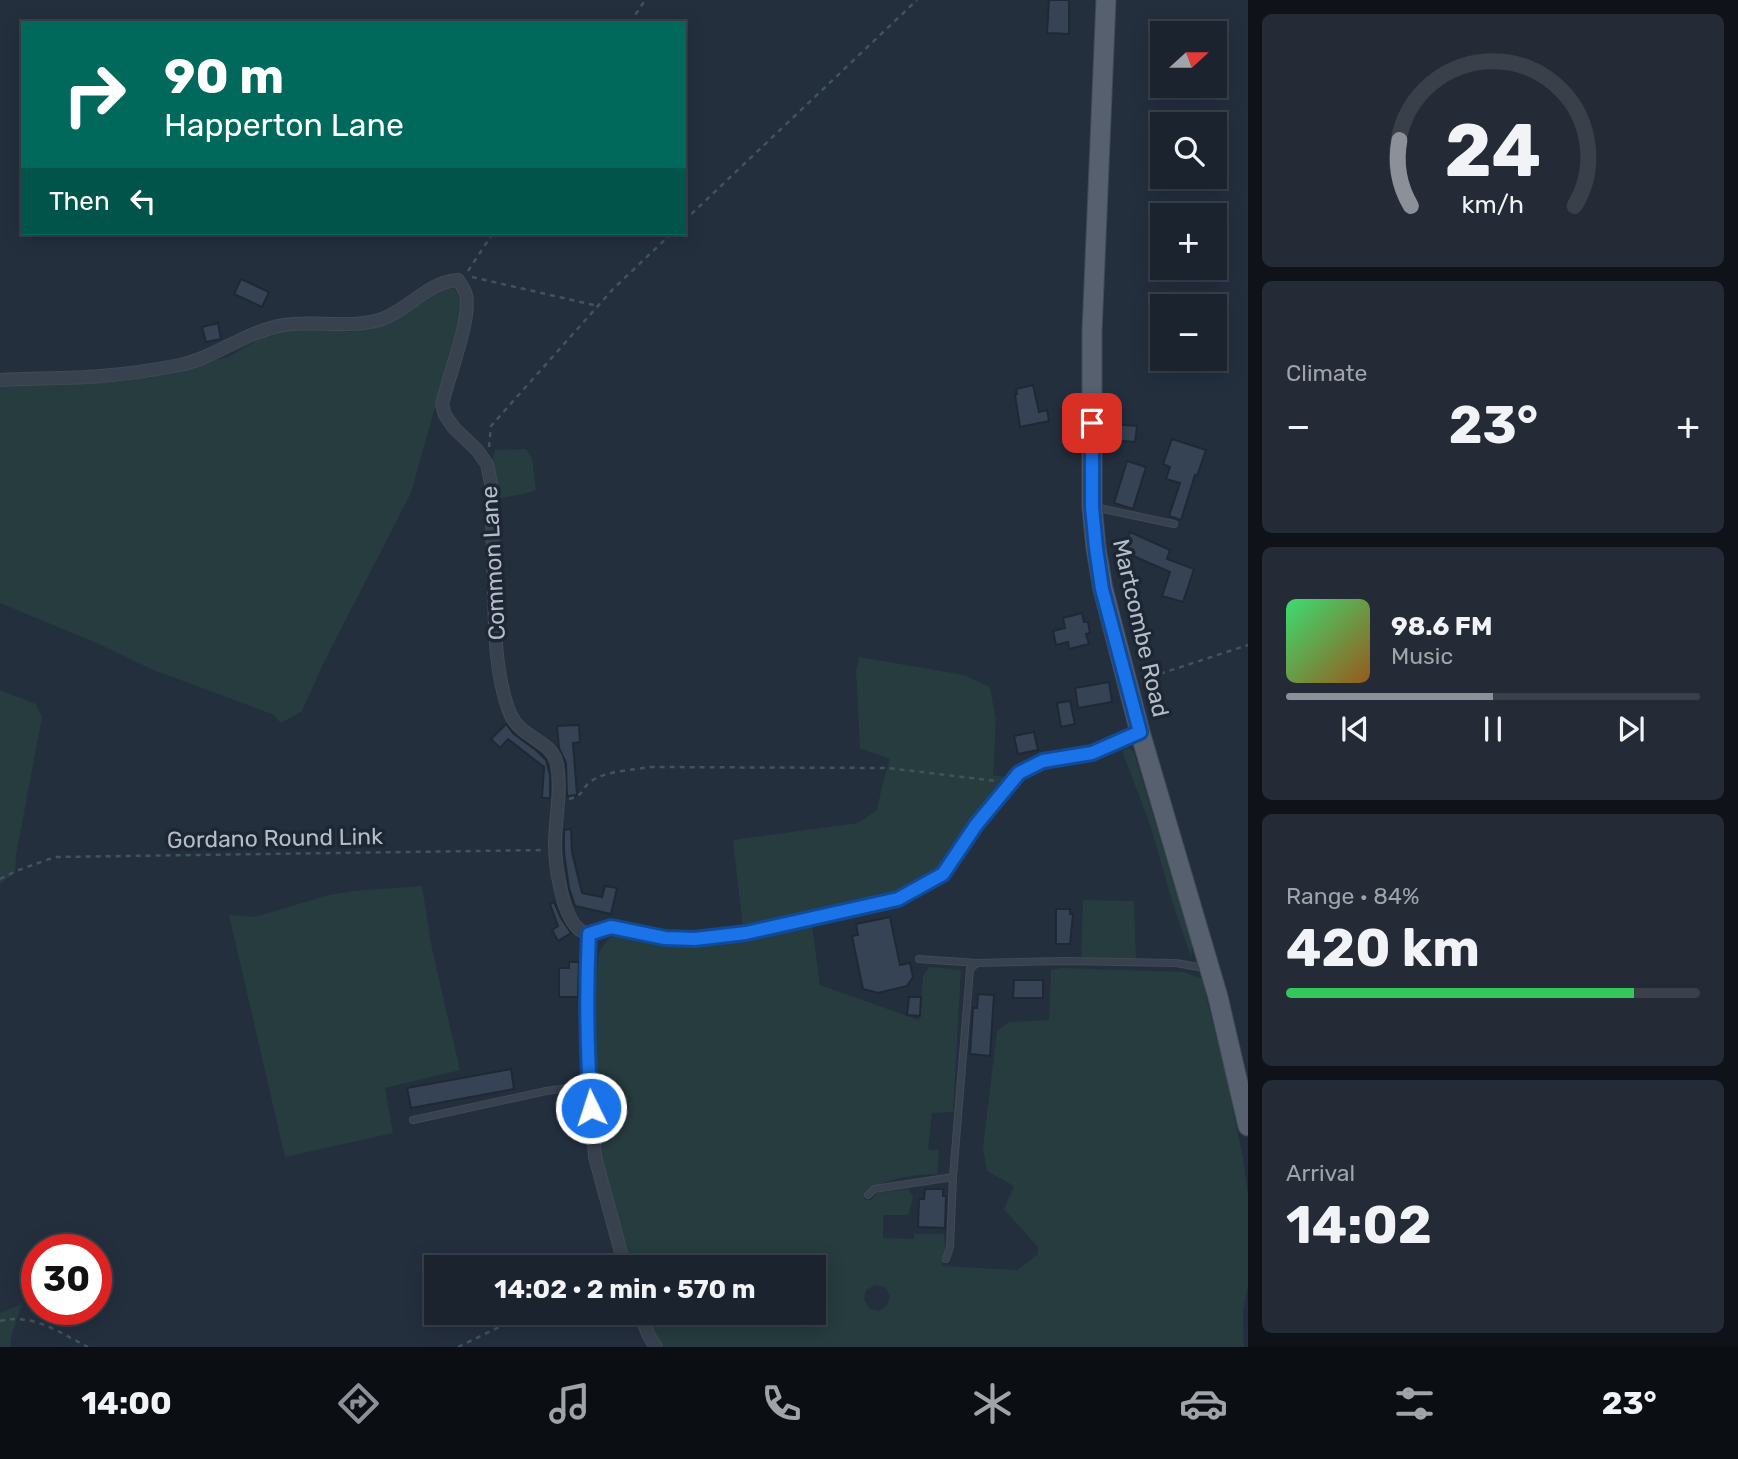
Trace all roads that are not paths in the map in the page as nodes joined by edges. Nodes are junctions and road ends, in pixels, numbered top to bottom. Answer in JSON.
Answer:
{"nodes":[{"id":1,"x":1106,"y":0,"type":"edge"},
{"id":2,"x":0,"y":380,"type":"edge"},
{"id":3,"x":1092,"y":507,"type":"junction"},
{"id":4,"x":1174,"y":524,"type":"dead end"},
{"id":5,"x":1140,"y":732,"type":"junction"},
{"id":6,"x":589,"y":934,"type":"junction"},
{"id":7,"x":919,"y":959,"type":"dead end"},
{"id":8,"x":977,"y":963,"type":"junction"},
{"id":9,"x":1209,"y":969,"type":"junction"},
{"id":10,"x":590,"y":1085,"type":"junction"},
{"id":11,"x":413,"y":1120,"type":"dead end"},
{"id":12,"x":1248,"y":1126,"type":"edge"},
{"id":13,"x":953,"y":1177,"type":"junction"},
{"id":14,"x":868,"y":1195,"type":"dead end"},
{"id":15,"x":622,"y":1255,"type":"edge"},
{"id":16,"x":946,"y":1259,"type":"dead end"},
{"id":17,"x":644,"y":1325,"type":"edge"},
{"id":18,"x":656,"y":1347,"type":"edge"}],
"edges":[{"from":1,"to":3,"type":"main road","name":"Martcombe Road"},
{"from":2,"to":6,"type":"street","name":"Common Lane"},
{"from":3,"to":4,"type":"lane"},
{"from":3,"to":5,"type":"main road","name":"Martcombe Road"},
{"from":5,"to":6,"type":"street"},
{"from":5,"to":9,"type":"main road","name":"Martcombe Road"},
{"from":6,"to":10,"type":"street"},
{"from":7,"to":8,"type":"lane"},
{"from":8,"to":9,"type":"lane"},
{"from":8,"to":13,"type":"lane"},
{"from":9,"to":12,"type":"main road","name":"Martcombe Road"},
{"from":10,"to":11,"type":"lane"},
{"from":10,"to":15,"type":"street"},
{"from":13,"to":14,"type":"lane"},
{"from":13,"to":16,"type":"lane"},
{"from":17,"to":18,"type":"street"}]}
